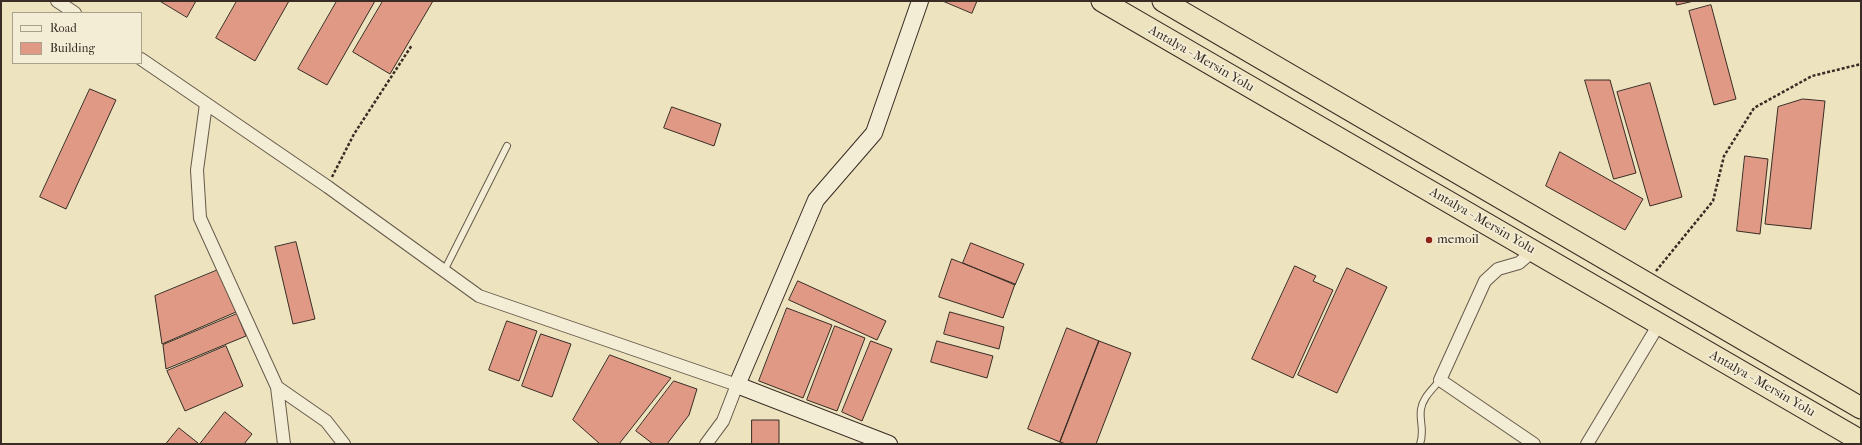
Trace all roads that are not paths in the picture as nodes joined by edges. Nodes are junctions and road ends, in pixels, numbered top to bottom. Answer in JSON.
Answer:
{"nodes":[{"id":1,"x":58,"y":1,"type":"edge"},
{"id":2,"x":920,"y":1,"type":"edge"},
{"id":3,"x":1102,"y":1,"type":"edge"},
{"id":4,"x":1163,"y":1,"type":"edge"},
{"id":5,"x":74,"y":12,"type":"edge"},
{"id":6,"x":142,"y":60,"type":"edge"},
{"id":7,"x":206,"y":104,"type":"junction"},
{"id":8,"x":507,"y":146,"type":"dead end"},
{"id":9,"x":1533,"y":251,"type":"junction"},
{"id":10,"x":444,"y":271,"type":"junction"},
{"id":11,"x":1659,"y":324,"type":"junction"},
{"id":12,"x":1440,"y":380,"type":"junction"},
{"id":13,"x":737,"y":385,"type":"junction"},
{"id":14,"x":277,"y":387,"type":"junction"},
{"id":15,"x":1861,"y":408,"type":"edge"},
{"id":16,"x":1861,"y":441,"type":"edge"},
{"id":17,"x":284,"y":444,"type":"edge"},
{"id":18,"x":344,"y":444,"type":"edge"},
{"id":19,"x":706,"y":444,"type":"edge"},
{"id":20,"x":889,"y":444,"type":"edge"},
{"id":21,"x":1420,"y":444,"type":"edge"},
{"id":22,"x":1534,"y":444,"type":"edge"},
{"id":23,"x":1587,"y":444,"type":"edge"}],
"edges":[{"from":1,"to":5,"type":"street"},
{"from":2,"to":13,"type":"street"},
{"from":3,"to":9,"type":"highway","name":"Antalya - Mersin Yolu"},
{"from":4,"to":15,"type":"highway"},
{"from":6,"to":7,"type":"street"},
{"from":7,"to":10,"type":"street"},
{"from":7,"to":14,"type":"street"},
{"from":8,"to":10,"type":"lane"},
{"from":9,"to":11,"type":"highway","name":"Antalya - Mersin Yolu"},
{"from":9,"to":12,"type":"street"},
{"from":10,"to":13,"type":"street"},
{"from":11,"to":16,"type":"highway","name":"Antalya - Mersin Yolu"},
{"from":11,"to":23,"type":"street"},
{"from":12,"to":21,"type":"lane"},
{"from":12,"to":22,"type":"street"},
{"from":13,"to":19,"type":"street"},
{"from":13,"to":20,"type":"street"},
{"from":14,"to":17,"type":"street"},
{"from":14,"to":18,"type":"street"}]}
